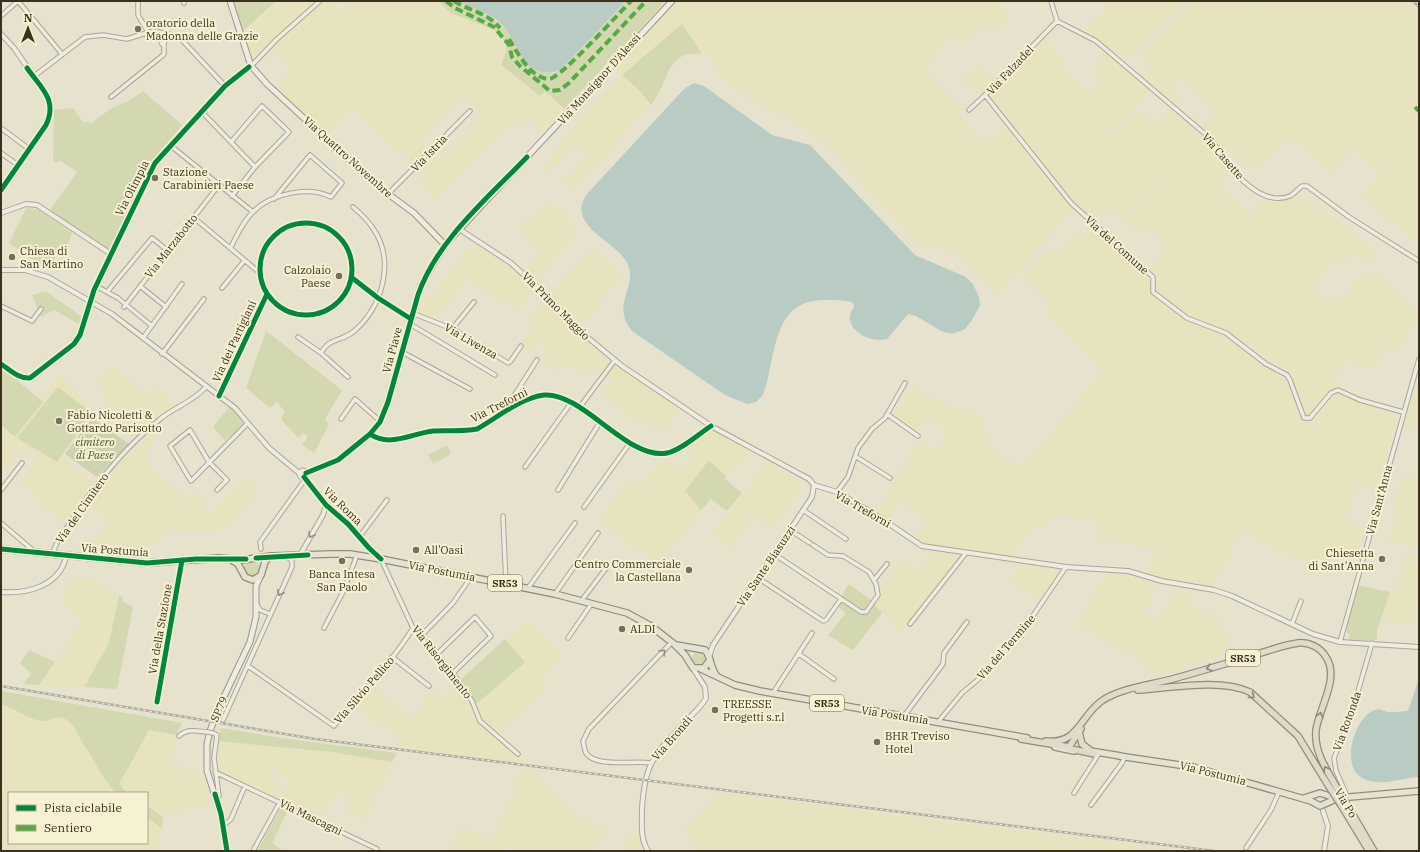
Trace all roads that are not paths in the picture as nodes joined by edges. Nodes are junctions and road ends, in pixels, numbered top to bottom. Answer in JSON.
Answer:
{"nodes":[{"id":1,"x":18,"y":1,"type":"edge"},
{"id":2,"x":138,"y":1,"type":"edge"},
{"id":3,"x":230,"y":1,"type":"edge"},
{"id":4,"x":320,"y":1,"type":"edge"},
{"id":5,"x":672,"y":1,"type":"edge"},
{"id":6,"x":1051,"y":1,"type":"edge"},
{"id":7,"x":1,"y":16,"type":"edge"},
{"id":8,"x":1057,"y":21,"type":"junction"},
{"id":9,"x":157,"y":31,"type":"junction"},
{"id":10,"x":148,"y":32,"type":"junction"},
{"id":11,"x":1,"y":34,"type":"edge"},
{"id":12,"x":169,"y":34,"type":"junction"},
{"id":13,"x":164,"y":43,"type":"junction"},
{"id":14,"x":62,"y":54,"type":"junction"},
{"id":15,"x":251,"y":65,"type":"junction"},
{"id":16,"x":33,"y":77,"type":"junction"},
{"id":17,"x":225,"y":86,"type":"junction"},
{"id":18,"x":985,"y":95,"type":"junction"},
{"id":19,"x":111,"y":96,"type":"dead end"},
{"id":20,"x":969,"y":110,"type":"dead end"},
{"id":21,"x":200,"y":111,"type":"junction"},
{"id":22,"x":470,"y":111,"type":"dead end"},
{"id":23,"x":1,"y":128,"type":"edge"},
{"id":24,"x":231,"y":142,"type":"junction"},
{"id":25,"x":171,"y":146,"type":"junction"},
{"id":26,"x":29,"y":149,"type":"junction"},
{"id":27,"x":1,"y":153,"type":"edge"},
{"id":28,"x":527,"y":157,"type":"joint"},
{"id":29,"x":18,"y":165,"type":"junction"},
{"id":30,"x":255,"y":167,"type":"junction"},
{"id":31,"x":1051,"y":177,"type":"joint"},
{"id":32,"x":1,"y":180,"type":"edge"},
{"id":33,"x":6,"y":183,"type":"junction"},
{"id":34,"x":219,"y":185,"type":"junction"},
{"id":35,"x":1,"y":190,"type":"edge"},
{"id":36,"x":388,"y":194,"type":"junction"},
{"id":37,"x":232,"y":196,"type":"junction"},
{"id":38,"x":274,"y":199,"type":"junction"},
{"id":39,"x":353,"y":207,"type":"dead end"},
{"id":40,"x":253,"y":212,"type":"junction"},
{"id":41,"x":1,"y":213,"type":"edge"},
{"id":42,"x":193,"y":217,"type":"junction"},
{"id":43,"x":459,"y":229,"type":"junction"},
{"id":44,"x":445,"y":245,"type":"junction"},
{"id":45,"x":231,"y":247,"type":"junction"},
{"id":46,"x":167,"y":250,"type":"junction"},
{"id":47,"x":111,"y":254,"type":"junction"},
{"id":48,"x":245,"y":260,"type":"junction"},
{"id":49,"x":1419,"y":261,"type":"edge"},
{"id":50,"x":1,"y":270,"type":"edge"},
{"id":51,"x":260,"y":273,"type":"junction"},
{"id":52,"x":351,"y":277,"type":"junction"},
{"id":53,"x":182,"y":284,"type":"dead end"},
{"id":54,"x":96,"y":286,"type":"junction"},
{"id":55,"x":140,"y":286,"type":"junction"},
{"id":56,"x":222,"y":288,"type":"dead end"},
{"id":57,"x":107,"y":292,"type":"junction"},
{"id":58,"x":267,"y":294,"type":"junction"},
{"id":59,"x":204,"y":298,"type":"dead end"},
{"id":60,"x":378,"y":298,"type":"junction"},
{"id":61,"x":90,"y":301,"type":"junction"},
{"id":62,"x":474,"y":302,"type":"dead end"},
{"id":63,"x":124,"y":305,"type":"junction"},
{"id":64,"x":1,"y":306,"type":"edge"},
{"id":65,"x":166,"y":306,"type":"junction"},
{"id":66,"x":41,"y":309,"type":"dead end"},
{"id":67,"x":411,"y":319,"type":"junction"},
{"id":68,"x":152,"y":326,"type":"junction"},
{"id":69,"x":452,"y":329,"type":"junction"},
{"id":70,"x":298,"y":337,"type":"dead end"},
{"id":71,"x":143,"y":338,"type":"junction"},
{"id":72,"x":521,"y":346,"type":"dead end"},
{"id":73,"x":321,"y":352,"type":"junction"},
{"id":74,"x":402,"y":352,"type":"junction"},
{"id":75,"x":162,"y":354,"type":"junction"},
{"id":76,"x":1419,"y":359,"type":"edge"},
{"id":77,"x":538,"y":360,"type":"dead end"},
{"id":78,"x":615,"y":360,"type":"junction"},
{"id":79,"x":1,"y":364,"type":"edge"},
{"id":80,"x":495,"y":375,"type":"dead end"},
{"id":81,"x":348,"y":377,"type":"dead end"},
{"id":82,"x":905,"y":383,"type":"dead end"},
{"id":83,"x":206,"y":387,"type":"junction"},
{"id":84,"x":470,"y":389,"type":"dead end"},
{"id":85,"x":219,"y":396,"type":"junction"},
{"id":86,"x":571,"y":402,"type":"junction"},
{"id":87,"x":514,"y":407,"type":"junction"},
{"id":88,"x":579,"y":408,"type":"junction"},
{"id":89,"x":1403,"y":412,"type":"junction"},
{"id":90,"x":887,"y":414,"type":"junction"},
{"id":91,"x":341,"y":419,"type":"dead end"},
{"id":92,"x":380,"y":421,"type":"junction"},
{"id":93,"x":600,"y":422,"type":"junction"},
{"id":94,"x":248,"y":423,"type":"junction"},
{"id":95,"x":711,"y":426,"type":"junction"},
{"id":96,"x":370,"y":434,"type":"junction"},
{"id":97,"x":918,"y":436,"type":"dead end"},
{"id":98,"x":630,"y":443,"type":"junction"},
{"id":99,"x":855,"y":456,"type":"junction"},
{"id":100,"x":209,"y":462,"type":"junction"},
{"id":101,"x":22,"y":463,"type":"dead end"},
{"id":102,"x":525,"y":467,"type":"dead end"},
{"id":103,"x":305,"y":476,"type":"junction"},
{"id":104,"x":890,"y":478,"type":"dead end"},
{"id":105,"x":814,"y":486,"type":"junction"},
{"id":106,"x":1,"y":490,"type":"edge"},
{"id":107,"x":218,"y":490,"type":"dead end"},
{"id":108,"x":558,"y":490,"type":"dead end"},
{"id":109,"x":837,"y":492,"type":"junction"},
{"id":110,"x":387,"y":500,"type":"dead end"},
{"id":111,"x":326,"y":505,"type":"junction"},
{"id":112,"x":584,"y":507,"type":"dead end"},
{"id":113,"x":803,"y":510,"type":"junction"},
{"id":114,"x":503,"y":516,"type":"dead end"},
{"id":115,"x":1,"y":523,"type":"edge"},
{"id":116,"x":575,"y":523,"type":"dead end"},
{"id":117,"x":790,"y":530,"type":"junction"},
{"id":118,"x":598,"y":533,"type":"dead end"},
{"id":119,"x":360,"y":536,"type":"junction"},
{"id":120,"x":846,"y":539,"type":"dead end"},
{"id":121,"x":369,"y":548,"type":"junction"},
{"id":122,"x":1,"y":549,"type":"edge"},
{"id":123,"x":262,"y":549,"type":"dead end"},
{"id":124,"x":36,"y":553,"type":"junction"},
{"id":125,"x":966,"y":553,"type":"junction"},
{"id":126,"x":774,"y":554,"type":"junction"},
{"id":127,"x":53,"y":555,"type":"junction"},
{"id":128,"x":300,"y":555,"type":"junction"},
{"id":129,"x":357,"y":555,"type":"junction"},
{"id":130,"x":270,"y":556,"type":"junction"},
{"id":131,"x":286,"y":556,"type":"junction"},
{"id":132,"x":66,"y":557,"type":"junction"},
{"id":133,"x":370,"y":557,"type":"junction"},
{"id":134,"x":227,"y":558,"type":"junction"},
{"id":135,"x":256,"y":558,"type":"junction"},
{"id":136,"x":246,"y":559,"type":"junction"},
{"id":137,"x":381,"y":559,"type":"junction"},
{"id":138,"x":182,"y":560,"type":"junction"},
{"id":139,"x":887,"y":564,"type":"dead end"},
{"id":140,"x":1066,"y":566,"type":"junction"},
{"id":141,"x":607,"y":567,"type":"dead end"},
{"id":142,"x":263,"y":569,"type":"junction"},
{"id":143,"x":241,"y":570,"type":"junction"},
{"id":144,"x":261,"y":575,"type":"junction"},
{"id":145,"x":471,"y":577,"type":"junction"},
{"id":146,"x":758,"y":578,"type":"junction"},
{"id":147,"x":247,"y":579,"type":"junction"},
{"id":148,"x":874,"y":580,"type":"junction"},
{"id":149,"x":506,"y":584,"type":"junction"},
{"id":150,"x":528,"y":588,"type":"junction"},
{"id":151,"x":1,"y":592,"type":"edge"},
{"id":152,"x":256,"y":592,"type":"junction"},
{"id":153,"x":555,"y":594,"type":"junction"},
{"id":154,"x":841,"y":599,"type":"junction"},
{"id":155,"x":582,"y":600,"type":"junction"},
{"id":156,"x":1301,"y":601,"type":"dead end"},
{"id":157,"x":592,"y":603,"type":"junction"},
{"id":158,"x":257,"y":604,"type":"junction"},
{"id":159,"x":270,"y":614,"type":"junction"},
{"id":160,"x":968,"y":622,"type":"dead end"},
{"id":161,"x":910,"y":624,"type":"dead end"},
{"id":162,"x":1292,"y":624,"type":"junction"},
{"id":163,"x":324,"y":628,"type":"dead end"},
{"id":164,"x":413,"y":628,"type":"junction"},
{"id":165,"x":812,"y":633,"type":"dead end"},
{"id":166,"x":420,"y":637,"type":"junction"},
{"id":167,"x":568,"y":638,"type":"dead end"},
{"id":168,"x":1340,"y":642,"type":"junction"},
{"id":169,"x":673,"y":643,"type":"junction"},
{"id":170,"x":1372,"y":644,"type":"junction"},
{"id":171,"x":713,"y":645,"type":"junction"},
{"id":172,"x":1419,"y":647,"type":"edge"},
{"id":173,"x":699,"y":649,"type":"junction"},
{"id":174,"x":799,"y":654,"type":"junction"},
{"id":175,"x":436,"y":655,"type":"junction"},
{"id":176,"x":392,"y":657,"type":"junction"},
{"id":177,"x":709,"y":658,"type":"junction"},
{"id":178,"x":690,"y":664,"type":"junction"},
{"id":179,"x":248,"y":666,"type":"junction"},
{"id":180,"x":701,"y":669,"type":"junction"},
{"id":181,"x":453,"y":673,"type":"junction"},
{"id":182,"x":717,"y":676,"type":"junction"},
{"id":183,"x":699,"y":678,"type":"junction"},
{"id":184,"x":834,"y":679,"type":"dead end"},
{"id":185,"x":429,"y":686,"type":"dead end"},
{"id":186,"x":773,"y":693,"type":"junction"},
{"id":187,"x":157,"y":702,"type":"dead end"},
{"id":188,"x":904,"y":716,"type":"junction"},
{"id":189,"x":222,"y":720,"type":"dead end"},
{"id":190,"x":938,"y":722,"type":"junction"},
{"id":191,"x":1077,"y":732,"type":"junction"},
{"id":192,"x":1004,"y":734,"type":"junction"},
{"id":193,"x":179,"y":736,"type":"dead end"},
{"id":194,"x":1021,"y":739,"type":"junction"},
{"id":195,"x":1046,"y":742,"type":"junction"},
{"id":196,"x":1069,"y":746,"type":"junction"},
{"id":197,"x":1095,"y":753,"type":"junction"},
{"id":198,"x":518,"y":754,"type":"dead end"},
{"id":199,"x":1123,"y":756,"type":"junction"},
{"id":200,"x":650,"y":763,"type":"junction"},
{"id":201,"x":215,"y":772,"type":"junction"},
{"id":202,"x":1331,"y":784,"type":"junction"},
{"id":203,"x":246,"y":786,"type":"junction"},
{"id":204,"x":1419,"y":791,"type":"edge"},
{"id":205,"x":1279,"y":792,"type":"junction"},
{"id":206,"x":1074,"y":793,"type":"dead end"},
{"id":207,"x":1316,"y":794,"type":"junction"},
{"id":208,"x":1324,"y":794,"type":"junction"},
{"id":209,"x":217,"y":795,"type":"junction"},
{"id":210,"x":1299,"y":798,"type":"junction"},
{"id":211,"x":1338,"y":798,"type":"junction"},
{"id":212,"x":280,"y":802,"type":"junction"},
{"id":213,"x":1345,"y":802,"type":"junction"},
{"id":214,"x":1320,"y":804,"type":"junction"},
{"id":215,"x":1091,"y":805,"type":"dead end"},
{"id":216,"x":223,"y":826,"type":"junction"},
{"id":217,"x":1360,"y":832,"type":"junction"},
{"id":218,"x":1246,"y":848,"type":"dead end"},
{"id":219,"x":377,"y":849,"type":"dead end"},
{"id":220,"x":227,"y":851,"type":"edge"},
{"id":221,"x":253,"y":851,"type":"edge"},
{"id":222,"x":648,"y":851,"type":"edge"},
{"id":223,"x":1324,"y":851,"type":"edge"},
{"id":224,"x":1369,"y":851,"type":"edge"},
{"id":225,"x":1374,"y":851,"type":"edge"}],
"edges":[{"from":1,"to":7,"type":"street"},
{"from":1,"to":14,"type":"street"},
{"from":2,"to":10,"type":"street"},
{"from":3,"to":15,"type":"main road","name":"Via Quattro Novembre"},
{"from":4,"to":15,"type":"street","name":"Via Olimpia"},
{"from":5,"to":28,"type":"main road","name":"Via Monsignor D'Alessi"},
{"from":6,"to":8,"type":"street"},
{"from":8,"to":18,"type":"street","name":"Via Falzadel"},
{"from":8,"to":49,"type":"street","name":"Via Casette"},
{"from":9,"to":10,"type":"street"},
{"from":9,"to":12,"type":"street"},
{"from":9,"to":13,"type":"street"},
{"from":10,"to":14,"type":"street"},
{"from":11,"to":16,"type":"street"},
{"from":12,"to":13,"type":"street"},
{"from":12,"to":17,"type":"street"},
{"from":13,"to":19,"type":"street"},
{"from":14,"to":16,"type":"street"},
{"from":15,"to":17,"type":"street","name":"Via Olimpia"},
{"from":15,"to":36,"type":"main road","name":"Via Quattro Novembre"},
{"from":16,"to":26,"type":"street"},
{"from":17,"to":21,"type":"street","name":"Via Olimpia"},
{"from":18,"to":20,"type":"street"},
{"from":18,"to":31,"type":"street","name":"Via Falzadel"},
{"from":21,"to":24,"type":"street"},
{"from":21,"to":25,"type":"street","name":"Via Olimpia"},
{"from":22,"to":36,"type":"street","name":"Via Istria"},
{"from":23,"to":26,"type":"street"},
{"from":24,"to":30,"type":"street"},
{"from":24,"to":30,"type":"street"},
{"from":25,"to":34,"type":"street"},
{"from":25,"to":47,"type":"street","name":"Via Olimpia"},
{"from":26,"to":29,"type":"street"},
{"from":27,"to":29,"type":"street"},
{"from":28,"to":43,"type":"main road","name":"Via Piave"},
{"from":29,"to":33,"type":"street"},
{"from":30,"to":37,"type":"street"},
{"from":31,"to":89,"type":"street","name":"Via del Comune"},
{"from":32,"to":33,"type":"street"},
{"from":33,"to":35,"type":"street"},
{"from":34,"to":37,"type":"street"},
{"from":34,"to":42,"type":"street","name":"Via Marzabotto"},
{"from":36,"to":44,"type":"main road","name":"Via Quattro Novembre"},
{"from":37,"to":40,"type":"street"},
{"from":38,"to":38,"type":"street"},
{"from":38,"to":40,"type":"street"},
{"from":39,"to":60,"type":"street"},
{"from":40,"to":45,"type":"street"},
{"from":41,"to":47,"type":"street"},
{"from":42,"to":45,"type":"street"},
{"from":42,"to":46,"type":"street","name":"Via Marzabotto"},
{"from":43,"to":44,"type":"main road","name":"Via Piave"},
{"from":43,"to":78,"type":"street","name":"Via Primo Maggio"},
{"from":44,"to":67,"type":"main road","name":"Via Piave"},
{"from":45,"to":48,"type":"street"},
{"from":46,"to":55,"type":"street","name":"Via Marzabotto"},
{"from":46,"to":57,"type":"street"},
{"from":47,"to":54,"type":"street","name":"Via Olimpia"},
{"from":48,"to":51,"type":"street"},
{"from":48,"to":56,"type":"street"},
{"from":50,"to":61,"type":"street"},
{"from":51,"to":52,"type":"street"},
{"from":51,"to":58,"type":"street"},
{"from":52,"to":58,"type":"street"},
{"from":52,"to":60,"type":"street"},
{"from":53,"to":65,"type":"street"},
{"from":54,"to":57,"type":"street"},
{"from":54,"to":61,"type":"street","name":"Via Olimpia"},
{"from":55,"to":63,"type":"street","name":"Via Marzabotto"},
{"from":55,"to":65,"type":"street"},
{"from":57,"to":63,"type":"street"},
{"from":58,"to":85,"type":"street","name":"Via dei Partigiani"},
{"from":59,"to":75,"type":"street"},
{"from":60,"to":67,"type":"street"},
{"from":60,"to":73,"type":"street"},
{"from":61,"to":71,"type":"street"},
{"from":61,"to":79,"type":"street"},
{"from":62,"to":69,"type":"street"},
{"from":63,"to":68,"type":"street"},
{"from":64,"to":66,"type":"street"},
{"from":65,"to":68,"type":"street"},
{"from":67,"to":69,"type":"street","name":"Via Livenza"},
{"from":67,"to":74,"type":"main road","name":"Via Piave"},
{"from":67,"to":80,"type":"street"},
{"from":68,"to":71,"type":"street"},
{"from":69,"to":72,"type":"street","name":"Via Livenza"},
{"from":70,"to":73,"type":"street"},
{"from":71,"to":75,"type":"street"},
{"from":73,"to":81,"type":"street"},
{"from":74,"to":84,"type":"street"},
{"from":74,"to":92,"type":"main road","name":"Via Piave"},
{"from":75,"to":83,"type":"street"},
{"from":76,"to":89,"type":"street","name":"Via Sant'Anna"},
{"from":77,"to":87,"type":"street"},
{"from":78,"to":88,"type":"street"},
{"from":78,"to":95,"type":"street","name":"Via Primo Maggio"},
{"from":82,"to":90,"type":"street"},
{"from":83,"to":85,"type":"street"},
{"from":83,"to":127,"type":"street","name":"Via del Cimitero"},
{"from":85,"to":94,"type":"street"},
{"from":86,"to":87,"type":"street","name":"Via Treforni"},
{"from":86,"to":88,"type":"street","name":"Via Treforni"},
{"from":86,"to":102,"type":"street"},
{"from":87,"to":96,"type":"street","name":"Via Treforni"},
{"from":88,"to":93,"type":"street","name":"Via Treforni"},
{"from":89,"to":168,"type":"street","name":"Via Sant'Anna"},
{"from":90,"to":97,"type":"street"},
{"from":90,"to":99,"type":"street"},
{"from":91,"to":92,"type":"street"},
{"from":92,"to":96,"type":"main road","name":"Via Piave"},
{"from":93,"to":98,"type":"street","name":"Via Treforni"},
{"from":93,"to":108,"type":"street"},
{"from":94,"to":100,"type":"street"},
{"from":94,"to":103,"type":"street"},
{"from":95,"to":98,"type":"street","name":"Via Treforni"},
{"from":95,"to":105,"type":"street","name":"Via Treforni"},
{"from":96,"to":103,"type":"main road","name":"Via Piave"},
{"from":98,"to":112,"type":"street"},
{"from":99,"to":104,"type":"street"},
{"from":99,"to":109,"type":"street"},
{"from":100,"to":100,"type":"street"},
{"from":100,"to":107,"type":"street"},
{"from":101,"to":106,"type":"street"},
{"from":103,"to":111,"type":"street","name":"Via Roma"},
{"from":103,"to":123,"type":"street"},
{"from":105,"to":109,"type":"street","name":"Via Treforni"},
{"from":105,"to":113,"type":"street","name":"Via Sante Biasuzzi"},
{"from":109,"to":125,"type":"street","name":"Via Treforni"},
{"from":110,"to":119,"type":"street"},
{"from":111,"to":119,"type":"street","name":"Via Roma"},
{"from":111,"to":128,"type":"street","one_way":true},
{"from":113,"to":117,"type":"street","name":"Via Sante Biasuzzi"},
{"from":113,"to":120,"type":"street"},
{"from":114,"to":149,"type":"street"},
{"from":115,"to":124,"type":"street"},
{"from":116,"to":150,"type":"street"},
{"from":117,"to":126,"type":"street","name":"Via Sante Biasuzzi"},
{"from":117,"to":148,"type":"street"},
{"from":118,"to":153,"type":"street"},
{"from":119,"to":121,"type":"street","name":"Via Roma"},
{"from":121,"to":133,"type":"street"},
{"from":121,"to":137,"type":"street","name":"Via Roma"},
{"from":122,"to":124,"type":"main road","name":"Via Postumia"},
{"from":124,"to":127,"type":"main road","name":"Via Postumia"},
{"from":125,"to":140,"type":"street","name":"Via Treforni"},
{"from":125,"to":161,"type":"street"},
{"from":126,"to":146,"type":"street","name":"Via Sante Biasuzzi"},
{"from":126,"to":154,"type":"street"},
{"from":127,"to":132,"type":"main road","name":"Via Postumia"},
{"from":128,"to":129,"type":"main road","name":"Via Postumia","number":"SR53"},
{"from":128,"to":131,"type":"main road","name":"Via Postumia"},
{"from":129,"to":133,"type":"main road","name":"Via Postumia","number":"SR53"},
{"from":129,"to":163,"type":"street"},
{"from":130,"to":131,"type":"main road","name":"Via Postumia"},
{"from":130,"to":135,"type":"main road","name":"Via Postumia"},
{"from":130,"to":142,"type":"main road"},
{"from":131,"to":159,"type":"street","number":"SP79","one_way":true},
{"from":132,"to":138,"type":"main road","name":"Via Postumia"},
{"from":132,"to":151,"type":"street"},
{"from":133,"to":137,"type":"main road","name":"Via Postumia","number":"SR53"},
{"from":134,"to":136,"type":"main road","name":"Via Postumia"},
{"from":134,"to":138,"type":"main road","name":"Via Postumia"},
{"from":134,"to":143,"type":"main road"},
{"from":135,"to":136,"type":"main road"},
{"from":135,"to":142,"type":"main road"},
{"from":136,"to":143,"type":"main road"},
{"from":137,"to":145,"type":"main road","name":"Via Postumia","number":"SR53"},
{"from":137,"to":164,"type":"street","name":"Via Risorgimento"},
{"from":138,"to":187,"type":"street","name":"Via della Stazione"},
{"from":139,"to":148,"type":"street"},
{"from":140,"to":162,"type":"street","name":"Via Treforni"},
{"from":140,"to":190,"type":"street","name":"Via del Termine"},
{"from":141,"to":155,"type":"street"},
{"from":142,"to":144,"type":"main road"},
{"from":143,"to":147,"type":"main road"},
{"from":144,"to":147,"type":"main road"},
{"from":144,"to":152,"type":"main road"},
{"from":145,"to":149,"type":"main road","name":"Via Postumia","number":"SR53"},
{"from":145,"to":166,"type":"street"},
{"from":146,"to":154,"type":"street"},
{"from":146,"to":171,"type":"street","name":"Via Sante Biasuzzi"},
{"from":147,"to":152,"type":"main road"},
{"from":148,"to":154,"type":"street"},
{"from":149,"to":150,"type":"main road","name":"Via Postumia","number":"SR53"},
{"from":150,"to":153,"type":"main road","name":"Via Postumia","number":"SR53"},
{"from":152,"to":158,"type":"main road","number":"SP79"},
{"from":153,"to":155,"type":"main road","name":"Via Postumia","number":"SR53"},
{"from":155,"to":157,"type":"main road","name":"Via Postumia","number":"SR53"},
{"from":156,"to":162,"type":"street"},
{"from":157,"to":167,"type":"street"},
{"from":157,"to":169,"type":"main road","name":"Via Postumia","number":"SR53"},
{"from":158,"to":159,"type":"street"},
{"from":158,"to":209,"type":"main road","name":"SP79","number":"SP79"},
{"from":159,"to":179,"type":"street","number":"SP79"},
{"from":160,"to":188,"type":"street"},
{"from":162,"to":168,"type":"street","name":"Via Treforni"},
{"from":164,"to":166,"type":"street","name":"Via Risorgimento"},
{"from":164,"to":176,"type":"street","name":"Via Silvio Pellico"},
{"from":165,"to":174,"type":"street"},
{"from":166,"to":175,"type":"street","name":"Via Risorgimento"},
{"from":168,"to":170,"type":"street","name":"Via Treforni"},
{"from":169,"to":173,"type":"main road","name":"Via Postumia","number":"SR53"},
{"from":169,"to":178,"type":"main road","name":"Via Postumia","number":"SR53"},
{"from":200,"to":169,"type":"street","one_way":true},
{"from":170,"to":172,"type":"street","name":"Via Treforni"},
{"from":170,"to":213,"type":"street","name":"Via Rotonda"},
{"from":171,"to":173,"type":"street"},
{"from":171,"to":177,"type":"street","name":"Via Sante Biasuzzi"},
{"from":173,"to":177,"type":"main road"},
{"from":173,"to":178,"type":"main road"},
{"from":174,"to":184,"type":"street"},
{"from":174,"to":186,"type":"street"},
{"from":175,"to":181,"type":"street","name":"Via Risorgimento"},
{"from":175,"to":181,"type":"street"},
{"from":176,"to":179,"type":"street","name":"Via Silvio Pellico"},
{"from":176,"to":185,"type":"street"},
{"from":177,"to":180,"type":"main road"},
{"from":177,"to":182,"type":"main road"},
{"from":178,"to":180,"type":"main road","number":"SR53"},
{"from":178,"to":183,"type":"street","name":"Via Brondi"},
{"from":179,"to":189,"type":"street","number":"SP79"},
{"from":180,"to":182,"type":"main road","name":"Via Postumia","number":"SR53"},
{"from":180,"to":183,"type":"street"},
{"from":181,"to":198,"type":"street","name":"Via Risorgimento"},
{"from":182,"to":186,"type":"main road","name":"Via Postumia","number":"SR53"},
{"from":183,"to":200,"type":"street","name":"Via Brondi"},
{"from":186,"to":188,"type":"main road","name":"Via Postumia","number":"SR53"},
{"from":188,"to":190,"type":"main road","name":"Via Postumia","number":"SR53"},
{"from":190,"to":192,"type":"main road","name":"Via Postumia","number":"SR53"},
{"from":191,"to":195,"type":"highway","number":"SR53"},
{"from":191,"to":196,"type":"highway","number":"SR53"},
{"from":191,"to":197,"type":"highway"},
{"from":191,"to":202,"type":"highway","name":"Via Po","number":"SR53","one_way":true},
{"from":202,"to":191,"type":"highway","name":"Via Po","number":"SR53","one_way":true},
{"from":192,"to":194,"type":"main road","name":"Via Postumia","number":"SR53"},
{"from":192,"to":195,"type":"main road","name":"Via Postumia"},
{"from":193,"to":201,"type":"street","number":"SP79","bridge":true},
{"from":194,"to":196,"type":"highway","number":"SR53"},
{"from":194,"to":197,"type":"main road","name":"Via Postumia"},
{"from":195,"to":196,"type":"main road","name":"Via Postumia"},
{"from":196,"to":197,"type":"highway","number":"SR53"},
{"from":197,"to":199,"type":"main road","name":"Via Postumia"},
{"from":197,"to":206,"type":"street"},
{"from":199,"to":205,"type":"main road","name":"Via Postumia"},
{"from":199,"to":215,"type":"street"},
{"from":200,"to":222,"type":"street","name":"Via Brondi"},
{"from":201,"to":203,"type":"street","name":"Via Mascagni"},
{"from":201,"to":209,"type":"street","number":"SP79"},
{"from":202,"to":213,"type":"highway","name":"Via Po","number":"SR53","bridge":true},
{"from":203,"to":212,"type":"street","name":"Via Mascagni"},
{"from":203,"to":216,"type":"street"},
{"from":204,"to":213,"type":"main road"},
{"from":205,"to":210,"type":"main road","name":"Via Postumia"},
{"from":205,"to":218,"type":"street"},
{"from":207,"to":208,"type":"main road"},
{"from":207,"to":210,"type":"main road"},
{"from":207,"to":214,"type":"main road"},
{"from":208,"to":211,"type":"main road"},
{"from":208,"to":214,"type":"main road"},
{"from":209,"to":216,"type":"main road","number":"SP79"},
{"from":210,"to":214,"type":"main road","name":"Via Postumia"},
{"from":211,"to":213,"type":"main road"},
{"from":211,"to":214,"type":"main road"},
{"from":212,"to":219,"type":"street","name":"Via Mascagni"},
{"from":212,"to":221,"type":"street"},
{"from":213,"to":217,"type":"highway","name":"Via Po","number":"SR53"},
{"from":214,"to":223,"type":"street"},
{"from":216,"to":220,"type":"main road","number":"SP79"},
{"from":217,"to":224,"type":"highway","name":"Via Po","number":"SR53"},
{"from":217,"to":225,"type":"highway","name":"Via Po","number":"SR53"}]}
